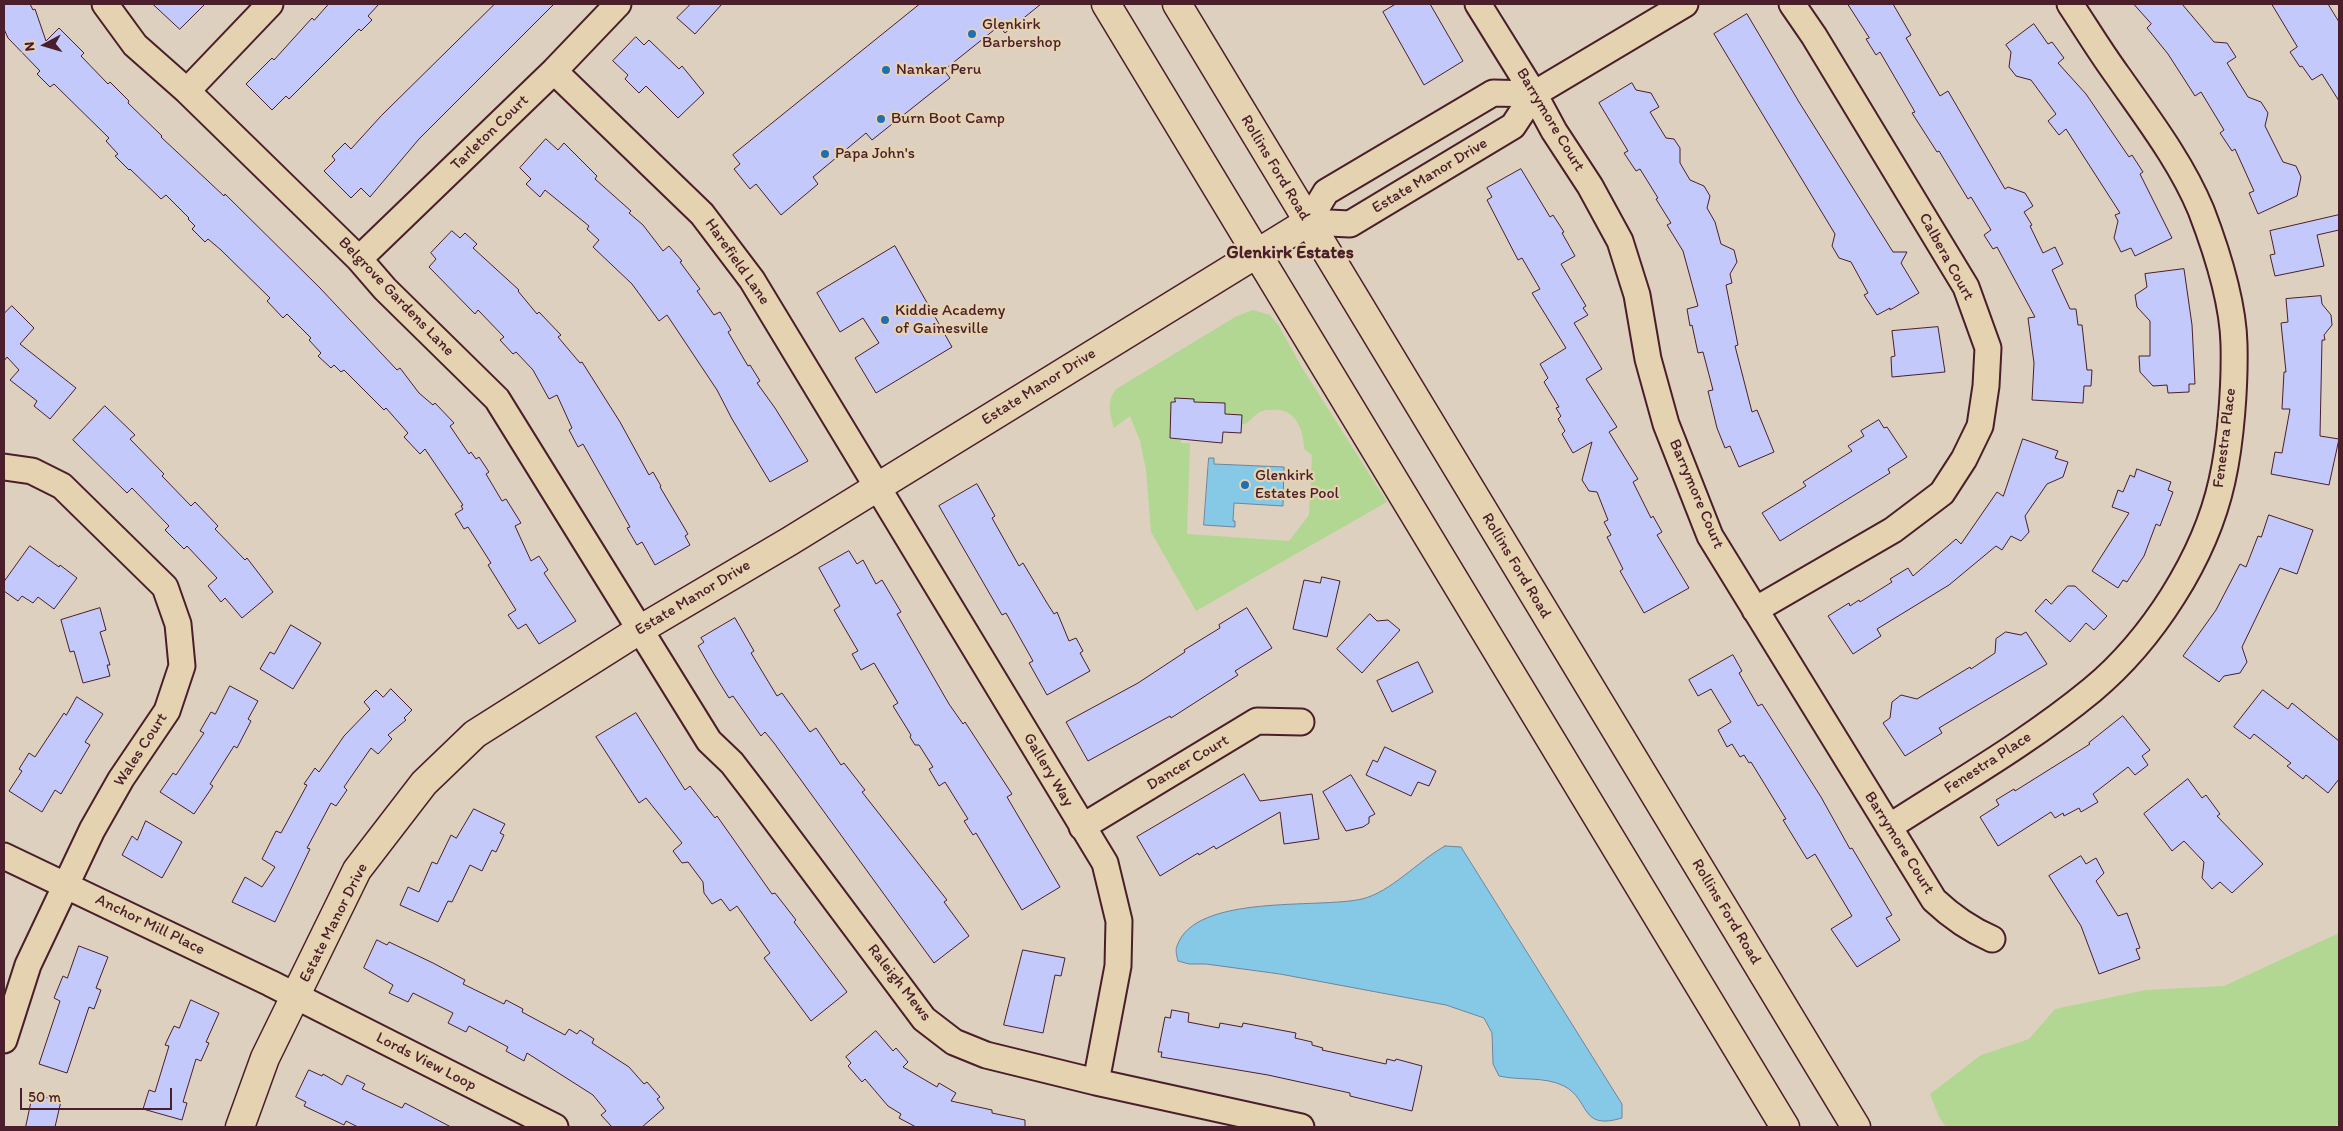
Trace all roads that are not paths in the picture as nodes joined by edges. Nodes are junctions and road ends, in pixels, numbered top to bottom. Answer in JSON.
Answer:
{"nodes":[{"id":1,"x":105,"y":4,"type":"edge"},
{"id":2,"x":270,"y":4,"type":"edge"},
{"id":3,"x":618,"y":4,"type":"edge"},
{"id":4,"x":1106,"y":4,"type":"edge"},
{"id":5,"x":1177,"y":4,"type":"edge"},
{"id":6,"x":1478,"y":4,"type":"edge"},
{"id":7,"x":1685,"y":4,"type":"edge"},
{"id":8,"x":1792,"y":4,"type":"edge"},
{"id":9,"x":2070,"y":4,"type":"edge"},
{"id":10,"x":554,"y":71,"type":"junction"},
{"id":11,"x":187,"y":92,"type":"junction"},
{"id":12,"x":1534,"y":94,"type":"junction"},
{"id":13,"x":1308,"y":222,"type":"junction"},
{"id":14,"x":1256,"y":253,"type":"junction"},
{"id":15,"x":360,"y":259,"type":"junction"},
{"id":16,"x":4,"y":467,"type":"edge"},
{"id":17,"x":877,"y":487,"type":"junction"},
{"id":18,"x":1755,"y":610,"type":"junction"},
{"id":19,"x":641,"y":629,"type":"junction"},
{"id":20,"x":1301,"y":722,"type":"dead end"},
{"id":21,"x":1082,"y":827,"type":"junction"},
{"id":22,"x":1889,"y":827,"type":"junction"},
{"id":23,"x":4,"y":856,"type":"edge"},
{"id":24,"x":67,"y":885,"type":"junction"},
{"id":25,"x":1992,"y":939,"type":"dead end"},
{"id":26,"x":296,"y":996,"type":"junction"},
{"id":27,"x":4,"y":1040,"type":"edge"},
{"id":28,"x":1096,"y":1082,"type":"junction"},
{"id":29,"x":240,"y":1127,"type":"edge"},
{"id":30,"x":555,"y":1127,"type":"edge"},
{"id":31,"x":1301,"y":1127,"type":"edge"},
{"id":32,"x":1785,"y":1127,"type":"edge"},
{"id":33,"x":1856,"y":1127,"type":"edge"}],
"edges":[{"from":1,"to":11,"type":"street","name":"Belgrove Gardens Lane"},
{"from":2,"to":11,"type":"street"},
{"from":3,"to":10,"type":"street","name":"Tarleton Court"},
{"from":4,"to":14,"type":"main road"},
{"from":5,"to":13,"type":"main road","name":"Rollins Ford Road"},
{"from":6,"to":12,"type":"street","name":"Barrymore Court"},
{"from":7,"to":12,"type":"street","name":"Estate Manor Drive"},
{"from":8,"to":18,"type":"street","name":"Calbera Court"},
{"from":9,"to":22,"type":"street","name":"Fenestra Place"},
{"from":10,"to":15,"type":"street","name":"Tarleton Court"},
{"from":10,"to":17,"type":"street","name":"Harefield Lane"},
{"from":11,"to":15,"type":"street","name":"Belgrove Gardens Lane"},
{"from":12,"to":13,"type":"street","name":"Estate Manor Drive"},
{"from":12,"to":13,"type":"street","name":"Estate Manor Drive"},
{"from":12,"to":18,"type":"street","name":"Barrymore Court"},
{"from":13,"to":14,"type":"main road","name":"Estate Manor Drive"},
{"from":13,"to":33,"type":"main road","name":"Rollins Ford Road"},
{"from":14,"to":17,"type":"main road","name":"Estate Manor Drive"},
{"from":14,"to":32,"type":"main road"},
{"from":15,"to":19,"type":"street","name":"Belgrove Gardens Lane"},
{"from":16,"to":24,"type":"street","name":"Wales Court"},
{"from":17,"to":19,"type":"main road","name":"Estate Manor Drive"},
{"from":17,"to":21,"type":"street","name":"Gallery Way"},
{"from":18,"to":22,"type":"street","name":"Barrymore Court"},
{"from":19,"to":26,"type":"main road","name":"Estate Manor Drive"},
{"from":19,"to":28,"type":"street","name":"Raleigh Mews"},
{"from":20,"to":21,"type":"street","name":"Dancer Court"},
{"from":21,"to":28,"type":"street","name":"Gallery Way"},
{"from":22,"to":25,"type":"street","name":"Barrymore Court"},
{"from":23,"to":24,"type":"street","name":"Anchor Mill Place"},
{"from":24,"to":26,"type":"street","name":"Anchor Mill Place"},
{"from":24,"to":27,"type":"street","name":"Wales Court"},
{"from":26,"to":29,"type":"main road","name":"Estate Manor Drive"},
{"from":26,"to":30,"type":"street","name":"Lords View Loop"},
{"from":28,"to":31,"type":"street","name":"Raleigh Mews"}]}
